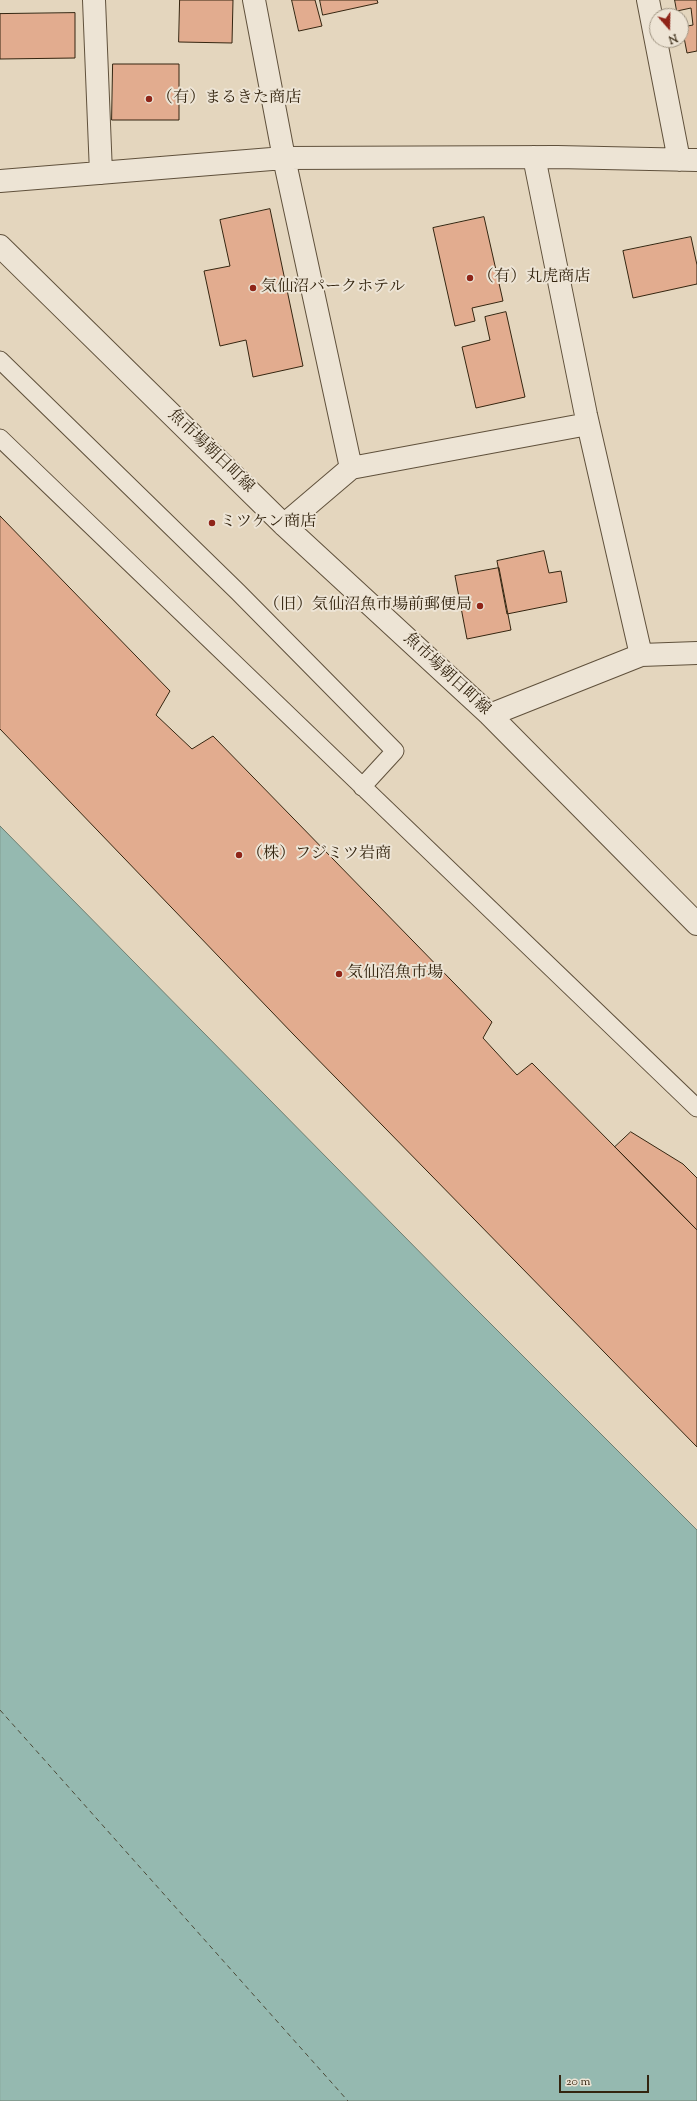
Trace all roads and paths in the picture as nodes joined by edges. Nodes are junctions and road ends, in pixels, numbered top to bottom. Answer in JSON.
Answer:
{"nodes":[{"id":1,"x":94,"y":0,"type":"edge"},
{"id":2,"x":254,"y":0,"type":"edge"},
{"id":3,"x":648,"y":0,"type":"edge"},
{"id":4,"x":284,"y":158,"type":"junction"},
{"id":5,"x":534,"y":158,"type":"junction"},
{"id":6,"x":688,"y":160,"type":"edge"},
{"id":7,"x":101,"y":173,"type":"junction"},
{"id":8,"x":0,"y":181,"type":"edge"},
{"id":9,"x":0,"y":246,"type":"edge"},
{"id":10,"x":0,"y":360,"type":"edge"},
{"id":11,"x":588,"y":424,"type":"junction"},
{"id":12,"x":0,"y":438,"type":"edge"},
{"id":13,"x":351,"y":468,"type":"junction"},
{"id":14,"x":284,"y":525,"type":"junction"},
{"id":15,"x":697,"y":652,"type":"edge"},
{"id":16,"x":641,"y":655,"type":"junction"},
{"id":17,"x":490,"y":715,"type":"junction"},
{"id":18,"x":362,"y":787,"type":"junction"},
{"id":19,"x":697,"y":924,"type":"edge"},
{"id":20,"x":697,"y":1108,"type":"edge"}],
"edges":[{"from":1,"to":7,"type":"street"},
{"from":2,"to":4,"type":"street"},
{"from":3,"to":6,"type":"street"},
{"from":4,"to":5,"type":"street"},
{"from":4,"to":7,"type":"street"},
{"from":4,"to":13,"type":"street"},
{"from":5,"to":6,"type":"street"},
{"from":5,"to":11,"type":"street"},
{"from":7,"to":8,"type":"street"},
{"from":9,"to":14,"type":"street","name":"魚市場朝日町線"},
{"from":10,"to":18,"type":"lane"},
{"from":11,"to":13,"type":"street"},
{"from":11,"to":16,"type":"street"},
{"from":12,"to":18,"type":"lane"},
{"from":13,"to":14,"type":"street"},
{"from":14,"to":17,"type":"street","name":"魚市場朝日町線"},
{"from":15,"to":16,"type":"street"},
{"from":16,"to":17,"type":"street"},
{"from":17,"to":19,"type":"street","name":"魚市場朝日町線"},
{"from":18,"to":20,"type":"lane"}]}
